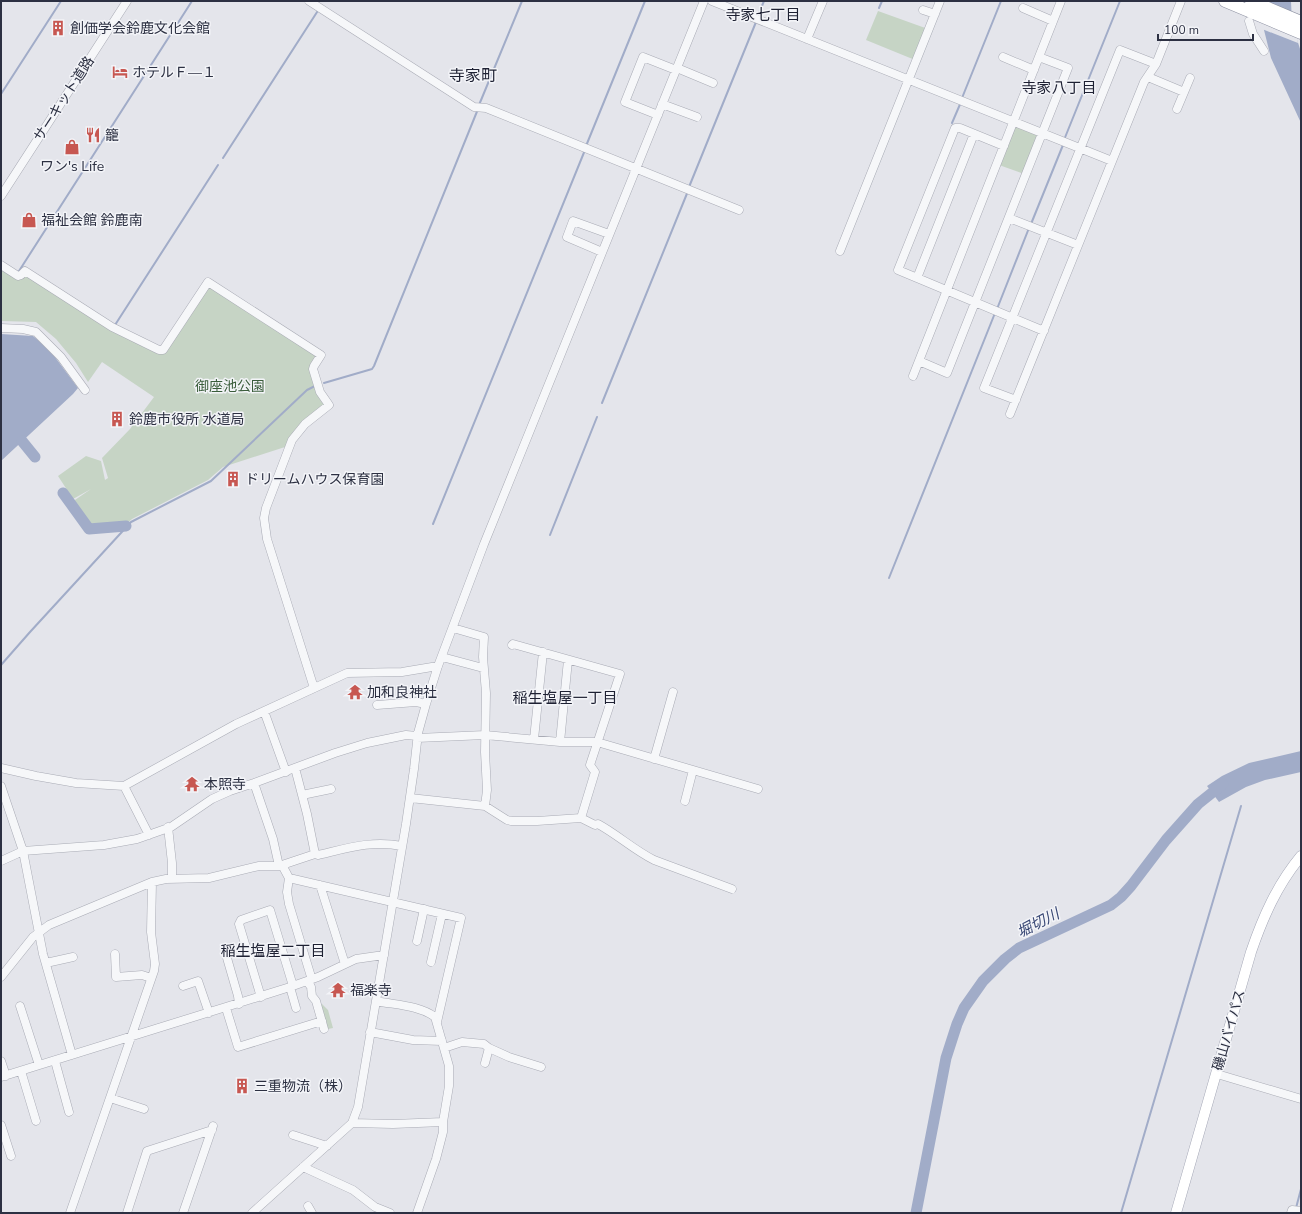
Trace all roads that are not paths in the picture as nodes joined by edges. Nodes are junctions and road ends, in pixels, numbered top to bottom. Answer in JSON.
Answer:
{"nodes":[{"id":1,"x":127,"y":1,"type":"edge"},
{"id":2,"x":309,"y":1,"type":"edge"},
{"id":3,"x":704,"y":1,"type":"edge"},
{"id":4,"x":712,"y":1,"type":"edge"},
{"id":5,"x":823,"y":1,"type":"edge"},
{"id":6,"x":940,"y":1,"type":"edge"},
{"id":7,"x":1061,"y":1,"type":"edge"},
{"id":8,"x":1181,"y":1,"type":"edge"},
{"id":9,"x":1225,"y":1,"type":"edge"},
{"id":10,"x":1254,"y":7,"type":"edge"},
{"id":11,"x":1023,"y":8,"type":"dead end"},
{"id":12,"x":923,"y":10,"type":"dead end"},
{"id":13,"x":935,"y":14,"type":"junction"},
{"id":14,"x":1053,"y":21,"type":"junction"},
{"id":15,"x":1298,"y":26,"type":"edge"},
{"id":16,"x":807,"y":39,"type":"junction"},
{"id":17,"x":1264,"y":51,"type":"dead end"},
{"id":18,"x":1003,"y":57,"type":"dead end"},
{"id":19,"x":1039,"y":57,"type":"junction"},
{"id":20,"x":1156,"y":64,"type":"junction"},
{"id":21,"x":676,"y":69,"type":"junction"},
{"id":22,"x":1034,"y":70,"type":"junction"},
{"id":23,"x":1148,"y":77,"type":"junction"},
{"id":24,"x":1190,"y":78,"type":"dead end"},
{"id":25,"x":910,"y":79,"type":"junction"},
{"id":26,"x":713,"y":83,"type":"dead end"},
{"id":27,"x":1184,"y":92,"type":"junction"},
{"id":28,"x":662,"y":104,"type":"junction"},
{"id":29,"x":1177,"y":109,"type":"dead end"},
{"id":30,"x":658,"y":115,"type":"junction"},
{"id":31,"x":697,"y":117,"type":"dead end"},
{"id":32,"x":1013,"y":122,"type":"junction"},
{"id":33,"x":1043,"y":133,"type":"junction"},
{"id":34,"x":974,"y":134,"type":"junction"},
{"id":35,"x":1004,"y":146,"type":"junction"},
{"id":36,"x":1080,"y":148,"type":"junction"},
{"id":37,"x":1112,"y":161,"type":"junction"},
{"id":38,"x":636,"y":169,"type":"junction"},
{"id":39,"x":1,"y":196,"type":"edge"},
{"id":40,"x":739,"y":210,"type":"dead end"},
{"id":41,"x":1009,"y":218,"type":"junction"},
{"id":42,"x":1047,"y":232,"type":"junction"},
{"id":43,"x":609,"y":234,"type":"junction"},
{"id":44,"x":1078,"y":245,"type":"junction"},
{"id":45,"x":840,"y":251,"type":"dead end"},
{"id":46,"x":602,"y":252,"type":"junction"},
{"id":47,"x":1,"y":265,"type":"edge"},
{"id":48,"x":917,"y":278,"type":"junction"},
{"id":49,"x":947,"y":290,"type":"junction"},
{"id":50,"x":976,"y":302,"type":"junction"},
{"id":51,"x":1012,"y":317,"type":"junction"},
{"id":52,"x":1,"y":328,"type":"edge"},
{"id":53,"x":1044,"y":331,"type":"junction"},
{"id":54,"x":919,"y":362,"type":"junction"},
{"id":55,"x":913,"y":376,"type":"dead end"},
{"id":56,"x":84,"y":390,"type":"dead end"},
{"id":57,"x":1016,"y":400,"type":"junction"},
{"id":58,"x":1010,"y":414,"type":"dead end"},
{"id":59,"x":453,"y":628,"type":"junction"},
{"id":60,"x":512,"y":645,"type":"dead end"},
{"id":61,"x":543,"y":652,"type":"junction"},
{"id":62,"x":442,"y":656,"type":"junction"},
{"id":63,"x":568,"y":660,"type":"junction"},
{"id":64,"x":438,"y":666,"type":"junction"},
{"id":65,"x":483,"y":668,"type":"junction"},
{"id":66,"x":314,"y":688,"type":"junction"},
{"id":67,"x":673,"y":692,"type":"dead end"},
{"id":68,"x":426,"y":704,"type":"junction"},
{"id":69,"x":377,"y":705,"type":"dead end"},
{"id":70,"x":264,"y":711,"type":"junction"},
{"id":71,"x":485,"y":735,"type":"junction"},
{"id":72,"x":417,"y":737,"type":"junction"},
{"id":73,"x":534,"y":739,"type":"junction"},
{"id":74,"x":560,"y":742,"type":"junction"},
{"id":75,"x":597,"y":742,"type":"junction"},
{"id":76,"x":654,"y":759,"type":"junction"},
{"id":77,"x":1,"y":768,"type":"edge"},
{"id":78,"x":295,"y":768,"type":"junction"},
{"id":79,"x":693,"y":770,"type":"junction"},
{"id":80,"x":286,"y":772,"type":"junction"},
{"id":81,"x":254,"y":783,"type":"junction"},
{"id":82,"x":1,"y":786,"type":"edge"},
{"id":83,"x":124,"y":786,"type":"junction"},
{"id":84,"x":332,"y":789,"type":"dead end"},
{"id":85,"x":758,"y":789,"type":"dead end"},
{"id":86,"x":302,"y":795,"type":"junction"},
{"id":87,"x":410,"y":798,"type":"junction"},
{"id":88,"x":685,"y":801,"type":"dead end"},
{"id":89,"x":485,"y":806,"type":"junction"},
{"id":90,"x":581,"y":818,"type":"junction"},
{"id":91,"x":168,"y":827,"type":"junction"},
{"id":92,"x":148,"y":835,"type":"junction"},
{"id":93,"x":402,"y":846,"type":"junction"},
{"id":94,"x":23,"y":851,"type":"junction"},
{"id":95,"x":315,"y":854,"type":"junction"},
{"id":96,"x":1301,"y":856,"type":"edge"},
{"id":97,"x":1,"y":861,"type":"edge"},
{"id":98,"x":280,"y":866,"type":"junction"},
{"id":99,"x":172,"y":878,"type":"junction"},
{"id":100,"x":289,"y":878,"type":"junction"},
{"id":101,"x":152,"y":882,"type":"junction"},
{"id":102,"x":320,"y":885,"type":"junction"},
{"id":103,"x":732,"y":889,"type":"dead end"},
{"id":104,"x":392,"y":902,"type":"junction"},
{"id":105,"x":424,"y":909,"type":"junction"},
{"id":106,"x":442,"y":914,"type":"junction"},
{"id":107,"x":39,"y":932,"type":"junction"},
{"id":108,"x":417,"y":941,"type":"dead end"},
{"id":109,"x":115,"y":954,"type":"dead end"},
{"id":110,"x":384,"y":955,"type":"junction"},
{"id":111,"x":73,"y":958,"type":"dead end"},
{"id":112,"x":227,"y":958,"type":"dead end"},
{"id":113,"x":431,"y":962,"type":"dead end"},
{"id":114,"x":46,"y":963,"type":"junction"},
{"id":115,"x":345,"y":964,"type":"junction"},
{"id":116,"x":1,"y":975,"type":"edge"},
{"id":117,"x":151,"y":978,"type":"junction"},
{"id":118,"x":310,"y":980,"type":"junction"},
{"id":119,"x":183,"y":986,"type":"dead end"},
{"id":120,"x":292,"y":987,"type":"junction"},
{"id":121,"x":261,"y":997,"type":"junction"},
{"id":122,"x":376,"y":1001,"type":"junction"},
{"id":123,"x":239,"y":1004,"type":"junction"},
{"id":124,"x":20,"y":1006,"type":"dead end"},
{"id":125,"x":226,"y":1008,"type":"junction"},
{"id":126,"x":296,"y":1008,"type":"dead end"},
{"id":127,"x":209,"y":1013,"type":"junction"},
{"id":128,"x":437,"y":1022,"type":"junction"},
{"id":129,"x":370,"y":1032,"type":"junction"},
{"id":130,"x":131,"y":1037,"type":"junction"},
{"id":131,"x":443,"y":1044,"type":"junction"},
{"id":132,"x":489,"y":1048,"type":"junction"},
{"id":133,"x":72,"y":1055,"type":"junction"},
{"id":134,"x":1,"y":1061,"type":"edge"},
{"id":135,"x":55,"y":1061,"type":"junction"},
{"id":136,"x":485,"y":1063,"type":"dead end"},
{"id":137,"x":39,"y":1065,"type":"junction"},
{"id":138,"x":541,"y":1067,"type":"dead end"},
{"id":139,"x":22,"y":1071,"type":"junction"},
{"id":140,"x":1217,"y":1074,"type":"junction"},
{"id":141,"x":3,"y":1077,"type":"edge"},
{"id":142,"x":110,"y":1098,"type":"junction"},
{"id":143,"x":1301,"y":1099,"type":"edge"},
{"id":144,"x":144,"y":1109,"type":"dead end"},
{"id":145,"x":69,"y":1112,"type":"dead end"},
{"id":146,"x":36,"y":1121,"type":"dead end"},
{"id":147,"x":443,"y":1122,"type":"junction"},
{"id":148,"x":352,"y":1123,"type":"junction"},
{"id":149,"x":1,"y":1124,"type":"edge"},
{"id":150,"x":293,"y":1135,"type":"dead end"},
{"id":151,"x":327,"y":1146,"type":"junction"},
{"id":152,"x":11,"y":1156,"type":"dead end"},
{"id":153,"x":303,"y":1167,"type":"junction"},
{"id":154,"x":1301,"y":1211,"type":"edge"},
{"id":155,"x":70,"y":1213,"type":"edge"},
{"id":156,"x":127,"y":1213,"type":"edge"},
{"id":157,"x":183,"y":1213,"type":"edge"},
{"id":158,"x":252,"y":1213,"type":"edge"},
{"id":159,"x":305,"y":1213,"type":"edge"},
{"id":160,"x":312,"y":1213,"type":"edge"},
{"id":161,"x":390,"y":1213,"type":"edge"},
{"id":162,"x":418,"y":1213,"type":"edge"},
{"id":163,"x":1176,"y":1213,"type":"edge"},
{"id":164,"x":1291,"y":1213,"type":"edge"}],
"edges":[{"from":1,"to":39,"type":"street","name":"サーキット道路"},
{"from":2,"to":38,"type":"street"},
{"from":3,"to":21,"type":"street"},
{"from":4,"to":16,"type":"street"},
{"from":5,"to":16,"type":"street"},
{"from":6,"to":13,"type":"street"},
{"from":7,"to":14,"type":"street"},
{"from":8,"to":20,"type":"street"},
{"from":9,"to":10,"type":"highway"},
{"from":10,"to":15,"type":"highway"},
{"from":10,"to":17,"type":"street"},
{"from":11,"to":14,"type":"street"},
{"from":12,"to":13,"type":"street"},
{"from":13,"to":25,"type":"street"},
{"from":14,"to":19,"type":"street"},
{"from":16,"to":25,"type":"street"},
{"from":18,"to":22,"type":"street"},
{"from":19,"to":22,"type":"street"},
{"from":19,"to":33,"type":"street"},
{"from":20,"to":23,"type":"street"},
{"from":20,"to":36,"type":"street"},
{"from":21,"to":26,"type":"street"},
{"from":21,"to":28,"type":"street"},
{"from":21,"to":30,"type":"street"},
{"from":22,"to":32,"type":"street"},
{"from":23,"to":27,"type":"street"},
{"from":23,"to":37,"type":"street"},
{"from":24,"to":27,"type":"street"},
{"from":25,"to":32,"type":"street"},
{"from":25,"to":45,"type":"street"},
{"from":27,"to":29,"type":"street"},
{"from":28,"to":30,"type":"street"},
{"from":28,"to":31,"type":"street"},
{"from":30,"to":38,"type":"street"},
{"from":32,"to":33,"type":"street"},
{"from":32,"to":35,"type":"street"},
{"from":33,"to":36,"type":"street"},
{"from":33,"to":41,"type":"street"},
{"from":34,"to":35,"type":"street"},
{"from":34,"to":48,"type":"street"},
{"from":34,"to":48,"type":"street"},
{"from":35,"to":49,"type":"street"},
{"from":36,"to":37,"type":"street"},
{"from":36,"to":42,"type":"street"},
{"from":37,"to":44,"type":"street"},
{"from":38,"to":40,"type":"street"},
{"from":38,"to":43,"type":"street"},
{"from":41,"to":42,"type":"street"},
{"from":41,"to":50,"type":"street"},
{"from":42,"to":44,"type":"street"},
{"from":42,"to":51,"type":"street"},
{"from":43,"to":46,"type":"street"},
{"from":43,"to":46,"type":"street"},
{"from":44,"to":53,"type":"street"},
{"from":46,"to":59,"type":"street"},
{"from":47,"to":66,"type":"street"},
{"from":48,"to":49,"type":"street"},
{"from":49,"to":50,"type":"street"},
{"from":49,"to":54,"type":"street"},
{"from":50,"to":51,"type":"street"},
{"from":50,"to":54,"type":"street"},
{"from":51,"to":53,"type":"street"},
{"from":51,"to":57,"type":"street"},
{"from":52,"to":56,"type":"street"},
{"from":53,"to":57,"type":"street"},
{"from":54,"to":55,"type":"street"},
{"from":57,"to":58,"type":"street"},
{"from":59,"to":62,"type":"street"},
{"from":59,"to":65,"type":"street"},
{"from":60,"to":61,"type":"street"},
{"from":61,"to":63,"type":"street"},
{"from":61,"to":73,"type":"street"},
{"from":62,"to":64,"type":"street"},
{"from":62,"to":65,"type":"street"},
{"from":63,"to":74,"type":"street"},
{"from":63,"to":75,"type":"street"},
{"from":64,"to":66,"type":"street"},
{"from":64,"to":68,"type":"street"},
{"from":65,"to":71,"type":"street"},
{"from":66,"to":70,"type":"street"},
{"from":67,"to":76,"type":"street"},
{"from":68,"to":69,"type":"street"},
{"from":68,"to":72,"type":"street"},
{"from":70,"to":80,"type":"street"},
{"from":70,"to":83,"type":"street"},
{"from":71,"to":72,"type":"street"},
{"from":71,"to":73,"type":"street"},
{"from":71,"to":89,"type":"street"},
{"from":72,"to":78,"type":"street"},
{"from":72,"to":87,"type":"street"},
{"from":73,"to":74,"type":"street"},
{"from":74,"to":75,"type":"street"},
{"from":75,"to":76,"type":"street"},
{"from":75,"to":90,"type":"street"},
{"from":76,"to":79,"type":"street"},
{"from":77,"to":83,"type":"street"},
{"from":78,"to":80,"type":"street"},
{"from":78,"to":86,"type":"street"},
{"from":79,"to":85,"type":"street"},
{"from":79,"to":88,"type":"street"},
{"from":80,"to":81,"type":"street"},
{"from":81,"to":91,"type":"street"},
{"from":81,"to":98,"type":"street"},
{"from":82,"to":94,"type":"street"},
{"from":83,"to":92,"type":"street"},
{"from":84,"to":86,"type":"street"},
{"from":86,"to":95,"type":"street"},
{"from":87,"to":89,"type":"street"},
{"from":87,"to":93,"type":"street"},
{"from":89,"to":90,"type":"street"},
{"from":90,"to":103,"type":"street"},
{"from":91,"to":92,"type":"street"},
{"from":91,"to":99,"type":"street"},
{"from":92,"to":94,"type":"street"},
{"from":93,"to":95,"type":"street"},
{"from":93,"to":104,"type":"street"},
{"from":94,"to":97,"type":"street"},
{"from":94,"to":107,"type":"street"},
{"from":95,"to":98,"type":"street"},
{"from":96,"to":140,"type":"main road","name":"磯山バイパス"},
{"from":98,"to":99,"type":"street"},
{"from":98,"to":100,"type":"street"},
{"from":99,"to":101,"type":"street"},
{"from":100,"to":102,"type":"street"},
{"from":100,"to":118,"type":"street"},
{"from":101,"to":107,"type":"street"},
{"from":101,"to":117,"type":"street"},
{"from":102,"to":104,"type":"street"},
{"from":102,"to":115,"type":"street"},
{"from":104,"to":105,"type":"street"},
{"from":104,"to":110,"type":"street"},
{"from":105,"to":106,"type":"street"},
{"from":105,"to":108,"type":"street"},
{"from":106,"to":113,"type":"street"},
{"from":106,"to":128,"type":"street"},
{"from":107,"to":114,"type":"street"},
{"from":107,"to":116,"type":"street"},
{"from":109,"to":117,"type":"street"},
{"from":110,"to":115,"type":"street"},
{"from":110,"to":122,"type":"street"},
{"from":111,"to":114,"type":"street"},
{"from":112,"to":123,"type":"street"},
{"from":114,"to":133,"type":"street"},
{"from":115,"to":118,"type":"street"},
{"from":117,"to":130,"type":"street"},
{"from":118,"to":120,"type":"street"},
{"from":118,"to":125,"type":"street"},
{"from":119,"to":127,"type":"street"},
{"from":120,"to":121,"type":"street"},
{"from":120,"to":121,"type":"street"},
{"from":120,"to":126,"type":"street"},
{"from":121,"to":123,"type":"street"},
{"from":122,"to":128,"type":"street"},
{"from":122,"to":129,"type":"street"},
{"from":123,"to":125,"type":"street"},
{"from":124,"to":137,"type":"street"},
{"from":125,"to":127,"type":"street"},
{"from":127,"to":130,"type":"street"},
{"from":128,"to":131,"type":"street"},
{"from":129,"to":131,"type":"street"},
{"from":129,"to":148,"type":"street"},
{"from":130,"to":133,"type":"street"},
{"from":130,"to":142,"type":"street"},
{"from":131,"to":132,"type":"street"},
{"from":131,"to":147,"type":"street"},
{"from":132,"to":136,"type":"street"},
{"from":132,"to":138,"type":"street"},
{"from":133,"to":135,"type":"street"},
{"from":134,"to":141,"type":"street"},
{"from":135,"to":137,"type":"street"},
{"from":135,"to":145,"type":"street"},
{"from":137,"to":139,"type":"street"},
{"from":139,"to":141,"type":"street"},
{"from":139,"to":146,"type":"street"},
{"from":140,"to":143,"type":"street"},
{"from":140,"to":163,"type":"main road","name":"磯山バイパス"},
{"from":142,"to":144,"type":"street"},
{"from":142,"to":155,"type":"street"},
{"from":147,"to":148,"type":"street"},
{"from":147,"to":162,"type":"street"},
{"from":148,"to":151,"type":"street"},
{"from":149,"to":152,"type":"street"},
{"from":150,"to":151,"type":"street"},
{"from":151,"to":153,"type":"street"},
{"from":153,"to":158,"type":"street"},
{"from":153,"to":161,"type":"street"},
{"from":154,"to":164,"type":"street"},
{"from":156,"to":157,"type":"street"},
{"from":159,"to":160,"type":"street"}]}
